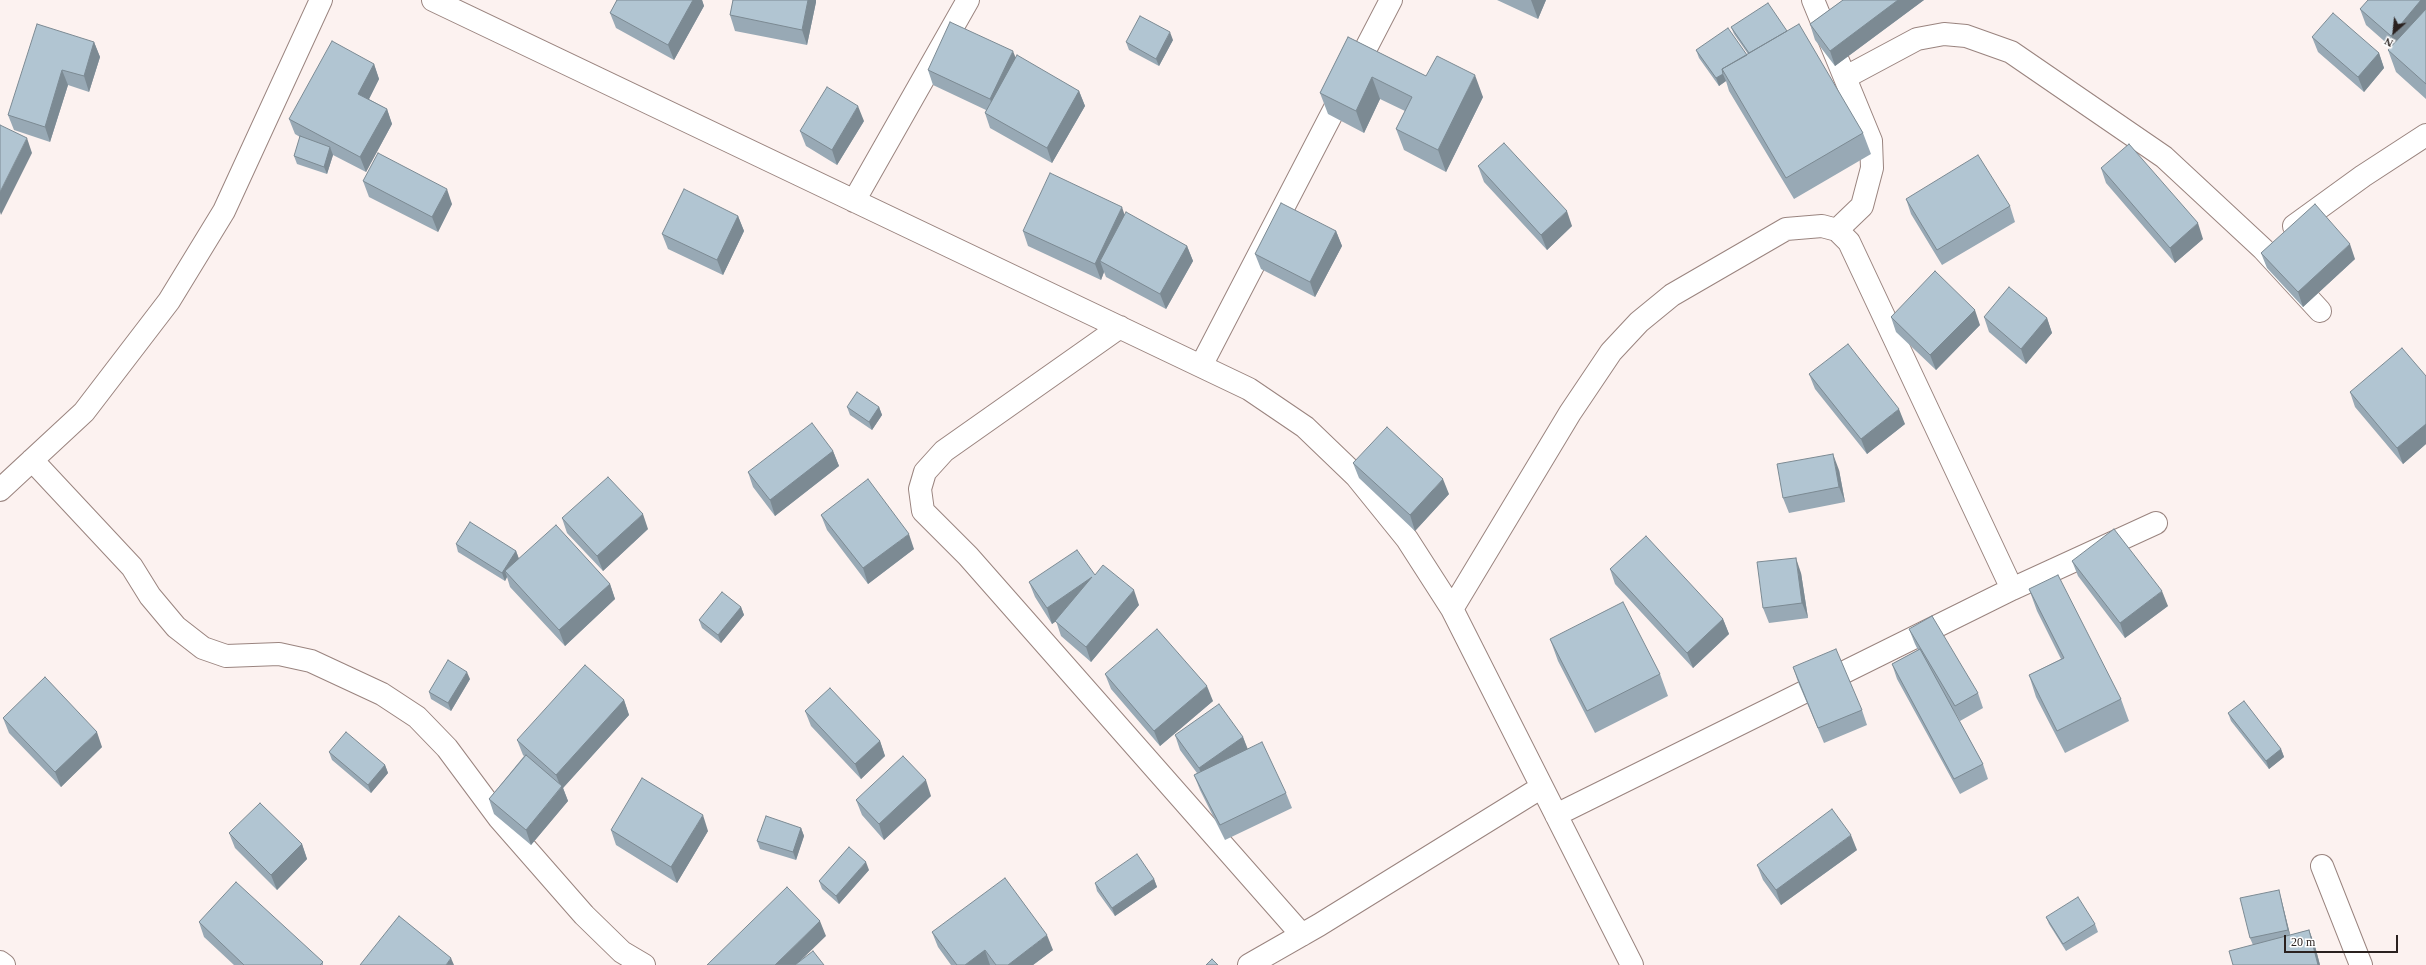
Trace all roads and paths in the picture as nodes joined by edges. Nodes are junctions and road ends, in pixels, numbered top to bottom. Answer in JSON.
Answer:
{"nodes":[{"id":1,"x":321,"y":0,"type":"edge"},
{"id":2,"x":432,"y":0,"type":"edge"},
{"id":3,"x":968,"y":0,"type":"edge"},
{"id":4,"x":1391,"y":0,"type":"edge"},
{"id":5,"x":1814,"y":0,"type":"edge"},
{"id":6,"x":1846,"y":77,"type":"junction"},
{"id":7,"x":2426,"y":135,"type":"edge"},
{"id":8,"x":854,"y":201,"type":"junction"},
{"id":9,"x":1837,"y":230,"type":"junction"},
{"id":10,"x":2263,"y":249,"type":"junction"},
{"id":11,"x":2320,"y":311,"type":"dead end"},
{"id":12,"x":1120,"y":327,"type":"junction"},
{"id":13,"x":1201,"y":366,"type":"junction"},
{"id":14,"x":32,"y":460,"type":"junction"},
{"id":15,"x":0,"y":490,"type":"edge"},
{"id":16,"x":2156,"y":523,"type":"dead end"},
{"id":17,"x":2012,"y":589,"type":"junction"},
{"id":18,"x":1452,"y":610,"type":"junction"},
{"id":19,"x":1542,"y":787,"type":"junction"},
{"id":20,"x":1556,"y":815,"type":"junction"},
{"id":21,"x":2322,"y":866,"type":"dead end"},
{"id":22,"x":1302,"y":935,"type":"junction"},
{"id":23,"x":616,"y":958,"type":"edge"},
{"id":24,"x":0,"y":962,"type":"edge"},
{"id":25,"x":4,"y":965,"type":"edge"},
{"id":26,"x":644,"y":965,"type":"edge"},
{"id":27,"x":1249,"y":965,"type":"edge"},
{"id":28,"x":1632,"y":965,"type":"edge"},
{"id":29,"x":2361,"y":965,"type":"edge"}],
"edges":[{"from":1,"to":14,"type":"street"},
{"from":2,"to":8,"type":"street"},
{"from":3,"to":8,"type":"street"},
{"from":4,"to":13,"type":"street"},
{"from":5,"to":6,"type":"street"},
{"from":6,"to":9,"type":"street"},
{"from":6,"to":10,"type":"street"},
{"from":7,"to":10,"type":"street"},
{"from":8,"to":12,"type":"street"},
{"from":9,"to":17,"type":"street"},
{"from":9,"to":18,"type":"street"},
{"from":10,"to":11,"type":"street"},
{"from":12,"to":13,"type":"street"},
{"from":12,"to":22,"type":"street"},
{"from":13,"to":18,"type":"street"},
{"from":14,"to":15,"type":"street"},
{"from":14,"to":23,"type":"street"},
{"from":16,"to":17,"type":"street"},
{"from":17,"to":20,"type":"street"},
{"from":18,"to":19,"type":"street"},
{"from":19,"to":20,"type":"street"},
{"from":19,"to":22,"type":"street"},
{"from":20,"to":28,"type":"street"},
{"from":21,"to":29,"type":"street"},
{"from":22,"to":27,"type":"street"},
{"from":23,"to":26,"type":"street"},
{"from":24,"to":25,"type":"street"}]}
